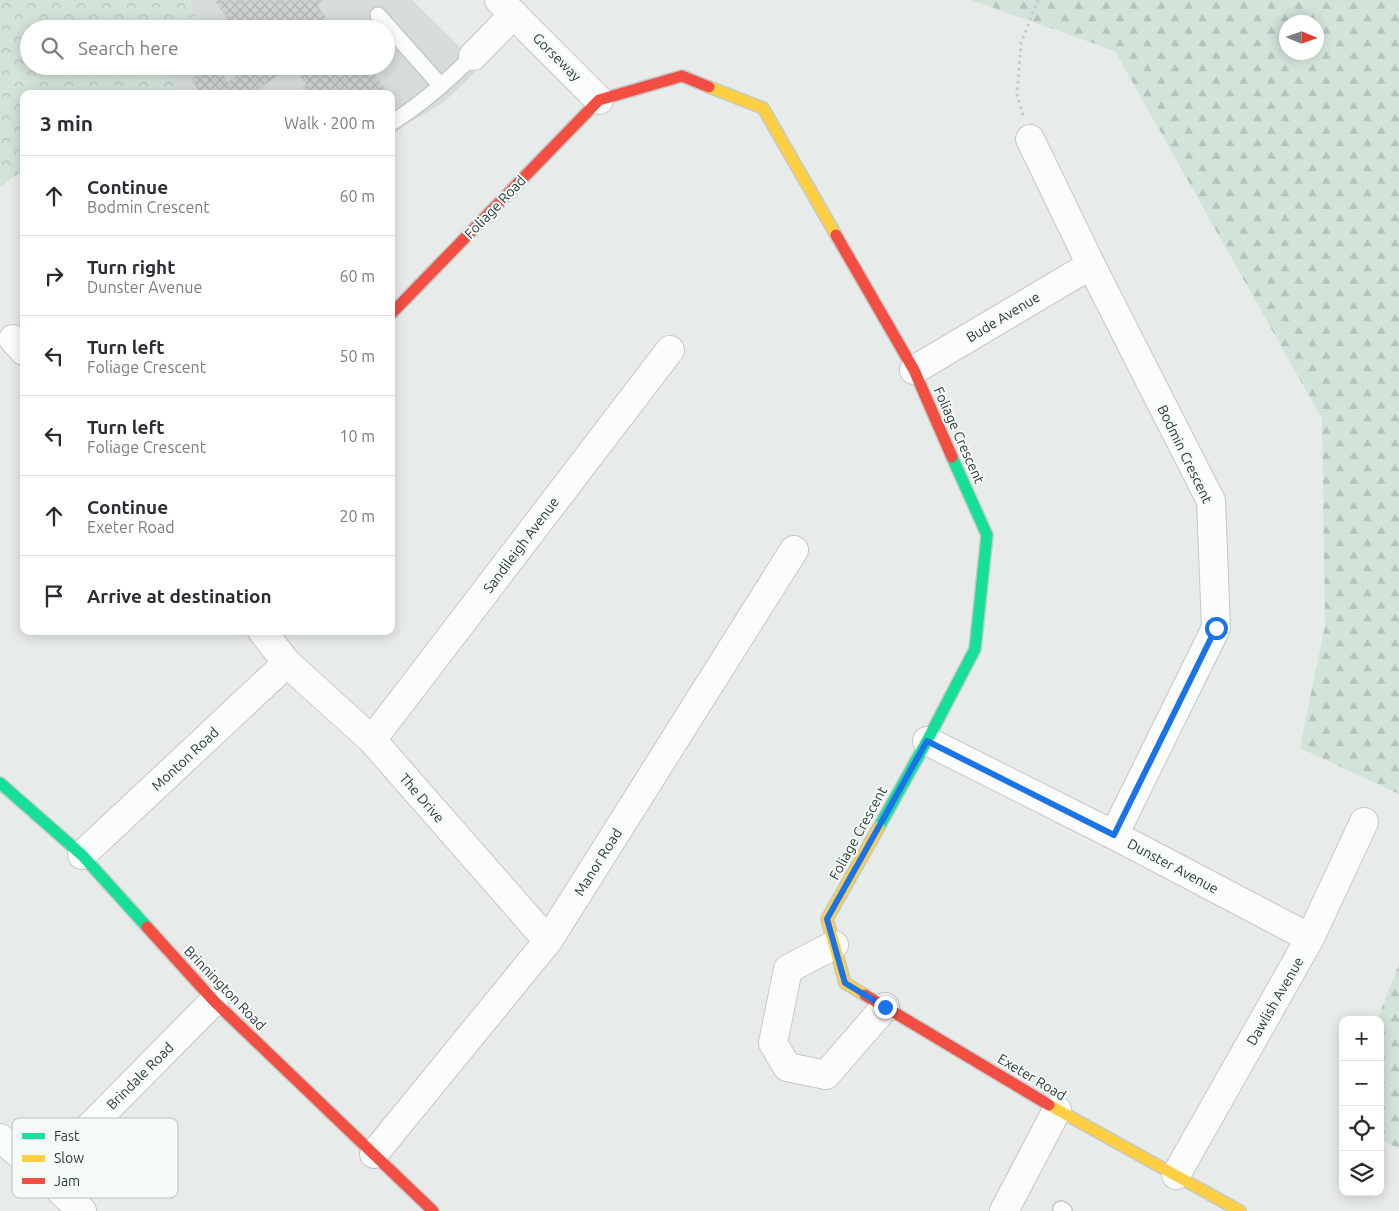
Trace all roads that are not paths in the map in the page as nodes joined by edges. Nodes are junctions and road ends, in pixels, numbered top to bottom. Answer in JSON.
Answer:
{"nodes":[{"id":1,"x":507,"y":7,"type":"edge"},
{"id":2,"x":378,"y":16,"type":"dead end"},
{"id":3,"x":382,"y":20,"type":"edge"},
{"id":4,"x":395,"y":35,"type":"edge"},
{"id":5,"x":473,"y":56,"type":"joint"},
{"id":6,"x":441,"y":86,"type":"junction"},
{"id":7,"x":599,"y":100,"type":"junction"},
{"id":8,"x":395,"y":121,"type":"edge"},
{"id":9,"x":1030,"y":139,"type":"road end"},
{"id":10,"x":1090,"y":265,"type":"junction"},
{"id":11,"x":395,"y":310,"type":"edge"},
{"id":12,"x":670,"y":350,"type":"dead end"},
{"id":13,"x":914,"y":370,"type":"junction"},
{"id":14,"x":794,"y":550,"type":"dead end"},
{"id":15,"x":265,"y":635,"type":"edge"},
{"id":16,"x":287,"y":663,"type":"junction"},
{"id":17,"x":372,"y":740,"type":"junction"},
{"id":18,"x":927,"y":741,"type":"junction"},
{"id":19,"x":0,"y":783,"type":"edge"},
{"id":20,"x":1364,"y":822,"type":"dead end"},
{"id":21,"x":1114,"y":835,"type":"junction"},
{"id":22,"x":82,"y":855,"type":"junction"},
{"id":23,"x":1310,"y":938,"type":"junction"},
{"id":24,"x":548,"y":942,"type":"junction"},
{"id":25,"x":834,"y":946,"type":"junction"},
{"id":26,"x":214,"y":1001,"type":"junction"},
{"id":27,"x":885,"y":1007,"type":"junction"},
{"id":28,"x":1057,"y":1110,"type":"junction"},
{"id":29,"x":98,"y":1118,"type":"edge"},
{"id":30,"x":0,"y":1138,"type":"edge"},
{"id":31,"x":12,"y":1148,"type":"edge"},
{"id":32,"x":374,"y":1154,"type":"junction"},
{"id":33,"x":1176,"y":1175,"type":"junction"},
{"id":34,"x":68,"y":1198,"type":"edge"},
{"id":35,"x":82,"y":1211,"type":"edge"},
{"id":36,"x":433,"y":1211,"type":"edge"},
{"id":37,"x":1004,"y":1211,"type":"edge"},
{"id":38,"x":1240,"y":1211,"type":"edge"}],
"edges":[{"from":1,"to":5,"type":"street","name":"Gorseway"},
{"from":1,"to":7,"type":"street","name":"Gorseway"},
{"from":2,"to":3,"type":"lane"},
{"from":4,"to":6,"type":"lane"},
{"from":5,"to":6,"type":"lane"},
{"from":6,"to":8,"type":"lane"},
{"from":7,"to":11,"type":"street","name":"Foliage Road"},
{"from":7,"to":13,"type":"street","name":"Foliage Crescent"},
{"from":9,"to":10,"type":"street","name":"Bodmin Crescent"},
{"from":10,"to":13,"type":"street","name":"Bude Avenue"},
{"from":10,"to":21,"type":"street","name":"Bodmin Crescent"},
{"from":12,"to":17,"type":"street","name":"Sandileigh Avenue"},
{"from":13,"to":18,"type":"street","name":"Foliage Crescent"},
{"from":14,"to":24,"type":"street","name":"Manor Road"},
{"from":15,"to":16,"type":"street"},
{"from":16,"to":17,"type":"street","name":"The Drive"},
{"from":16,"to":22,"type":"street","name":"Monton Road"},
{"from":17,"to":24,"type":"street","name":"The Drive"},
{"from":18,"to":21,"type":"street","name":"Dunster Avenue"},
{"from":18,"to":25,"type":"street","name":"Foliage Crescent"},
{"from":19,"to":22,"type":"street","name":"Brinnington Road"},
{"from":20,"to":23,"type":"street","name":"Dawlish Avenue"},
{"from":21,"to":23,"type":"street","name":"Dunster Avenue"},
{"from":22,"to":26,"type":"street","name":"Brinnington Road"},
{"from":23,"to":33,"type":"street","name":"Dawlish Avenue"},
{"from":24,"to":32,"type":"street","name":"Manor Road"},
{"from":25,"to":27,"type":"street","name":"Exeter Road"},
{"from":25,"to":27,"type":"street"},
{"from":26,"to":29,"type":"street","name":"Brindale Road"},
{"from":26,"to":32,"type":"street","name":"Brinnington Road"},
{"from":27,"to":28,"type":"street","name":"Exeter Road"},
{"from":28,"to":33,"type":"street","name":"Exeter Road"},
{"from":28,"to":37,"type":"street"},
{"from":30,"to":31,"type":"street"},
{"from":32,"to":36,"type":"street","name":"Brinnington Road"},
{"from":33,"to":38,"type":"street","name":"Exeter Road"},
{"from":34,"to":35,"type":"street"}]}
